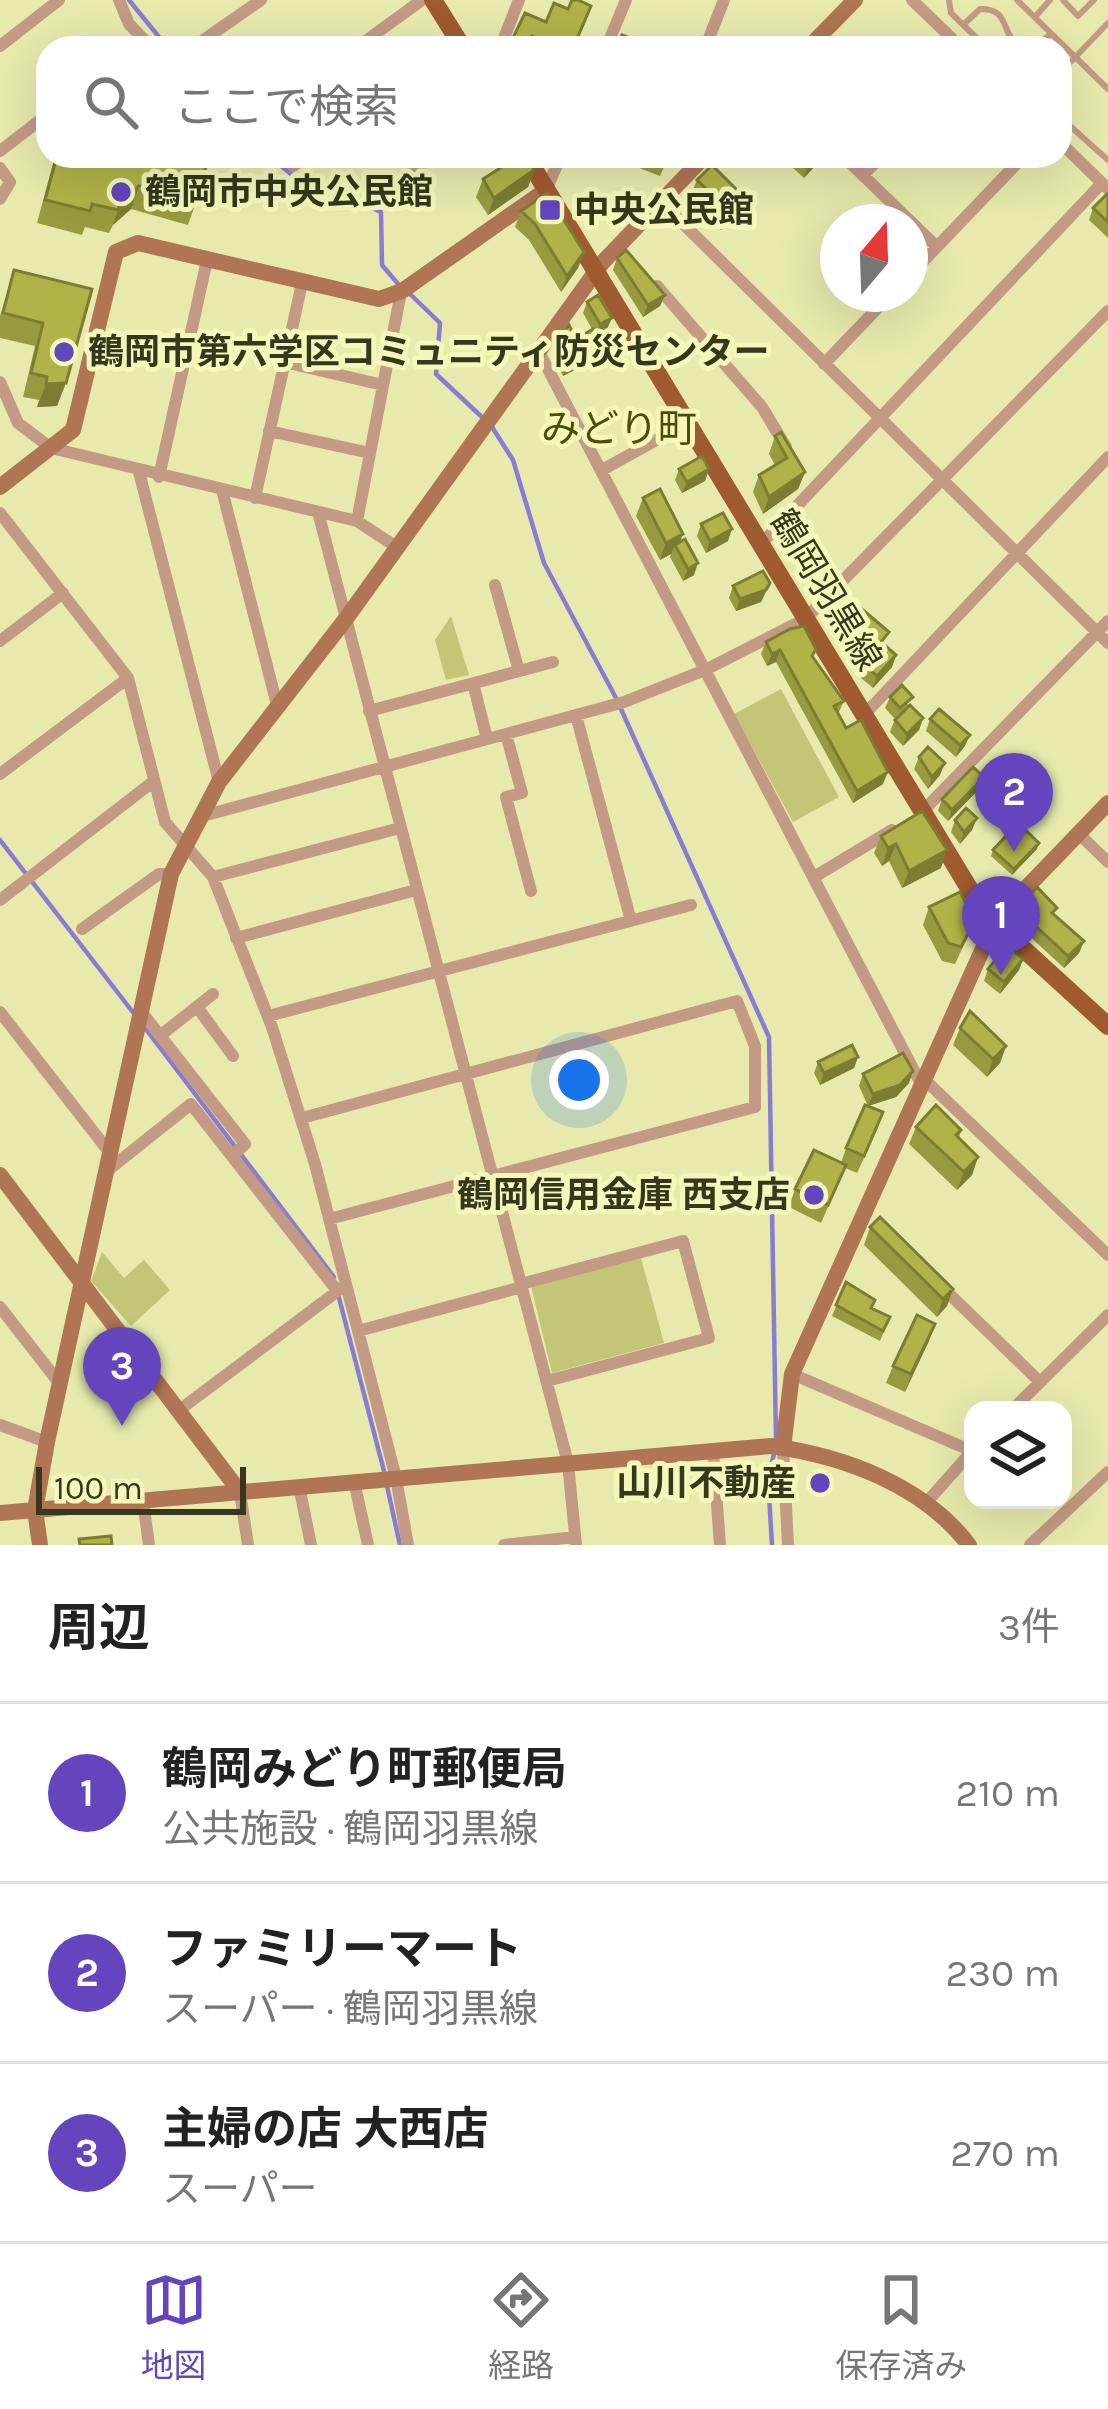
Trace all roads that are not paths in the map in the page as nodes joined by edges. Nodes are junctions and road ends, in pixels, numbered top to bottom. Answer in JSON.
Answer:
{"nodes":[{"id":1,"x":59,"y":0,"type":"edge"},
{"id":2,"x":119,"y":0,"type":"edge"},
{"id":3,"x":261,"y":0,"type":"edge"},
{"id":4,"x":422,"y":0,"type":"edge"},
{"id":5,"x":433,"y":0,"type":"edge"},
{"id":6,"x":519,"y":0,"type":"edge"},
{"id":7,"x":626,"y":0,"type":"edge"},
{"id":8,"x":724,"y":0,"type":"edge"},
{"id":9,"x":855,"y":0,"type":"edge"},
{"id":10,"x":912,"y":0,"type":"edge"},
{"id":11,"x":949,"y":0,"type":"edge"},
{"id":12,"x":1050,"y":0,"type":"edge"},
{"id":13,"x":1063,"y":0,"type":"edge"},
{"id":14,"x":1094,"y":0,"type":"edge"},
{"id":15,"x":1023,"y":2,"type":"edge"},
{"id":16,"x":1035,"y":17,"type":"junction"},
{"id":17,"x":1108,"y":23,"type":"edge"},
{"id":18,"x":963,"y":25,"type":"junction"},
{"id":19,"x":1052,"y":34,"type":"junction"},
{"id":20,"x":138,"y":36,"type":"edge"},
{"id":21,"x":209,"y":36,"type":"edge"},
{"id":22,"x":372,"y":36,"type":"edge"},
{"id":23,"x":455,"y":36,"type":"edge"},
{"id":24,"x":505,"y":36,"type":"edge"},
{"id":25,"x":611,"y":36,"type":"edge"},
{"id":26,"x":710,"y":36,"type":"edge"},
{"id":27,"x":820,"y":36,"type":"edge"},
{"id":28,"x":950,"y":36,"type":"edge"},
{"id":29,"x":974,"y":36,"type":"edge"},
{"id":30,"x":1012,"y":36,"type":"edge"},
{"id":31,"x":1049,"y":36,"type":"edge"},
{"id":32,"x":1054,"y":36,"type":"edge"},
{"id":33,"x":0,"y":46,"type":"edge"},
{"id":34,"x":1072,"y":52,"type":"edge"},
{"id":35,"x":1076,"y":55,"type":"junction"},
{"id":36,"x":1072,"y":60,"type":"edge"},
{"id":37,"x":1108,"y":89,"type":"edge"},
{"id":38,"x":36,"y":123,"type":"edge"},
{"id":39,"x":1072,"y":128,"type":"edge"},
{"id":40,"x":0,"y":151,"type":"edge"},
{"id":41,"x":1072,"y":154,"type":"edge"},
{"id":42,"x":1108,"y":160,"type":"edge"},
{"id":43,"x":0,"y":168,"type":"edge"},
{"id":44,"x":417,"y":168,"type":"edge"},
{"id":45,"x":533,"y":168,"type":"edge"},
{"id":46,"x":556,"y":168,"type":"edge"},
{"id":47,"x":694,"y":168,"type":"edge"},
{"id":48,"x":856,"y":168,"type":"edge"},
{"id":49,"x":870,"y":168,"type":"edge"},
{"id":50,"x":1013,"y":168,"type":"edge"},
{"id":51,"x":863,"y":175,"type":"junction"},
{"id":52,"x":1105,"y":186,"type":"edge"},
{"id":53,"x":546,"y":190,"type":"junction"},
{"id":54,"x":376,"y":197,"type":"dead end"},
{"id":55,"x":0,"y":199,"type":"edge"},
{"id":56,"x":661,"y":202,"type":"junction"},
{"id":57,"x":937,"y":247,"type":"junction"},
{"id":58,"x":928,"y":256,"type":"edge"},
{"id":59,"x":207,"y":260,"type":"junction"},
{"id":60,"x":596,"y":272,"type":"junction"},
{"id":61,"x":644,"y":272,"type":"edge"},
{"id":62,"x":302,"y":283,"type":"junction"},
{"id":63,"x":406,"y":289,"type":"junction"},
{"id":64,"x":1108,"y":311,"type":"edge"},
{"id":65,"x":874,"y":312,"type":"edge"},
{"id":66,"x":538,"y":350,"type":"junction"},
{"id":67,"x":284,"y":362,"type":"junction"},
{"id":68,"x":824,"y":364,"type":"junction"},
{"id":69,"x":0,"y":382,"type":"edge"},
{"id":70,"x":383,"y":385,"type":"junction"},
{"id":71,"x":878,"y":417,"type":"junction"},
{"id":72,"x":687,"y":423,"type":"junction"},
{"id":73,"x":269,"y":431,"type":"junction"},
{"id":74,"x":51,"y":448,"type":"junction"},
{"id":75,"x":370,"y":453,"type":"junction"},
{"id":76,"x":1108,"y":457,"type":"edge"},
{"id":77,"x":792,"y":458,"type":"edge"},
{"id":78,"x":602,"y":470,"type":"junction"},
{"id":79,"x":140,"y":472,"type":"junction"},
{"id":80,"x":802,"y":475,"type":"edge"},
{"id":81,"x":159,"y":477,"type":"junction"},
{"id":82,"x":943,"y":480,"type":"junction"},
{"id":83,"x":0,"y":487,"type":"edge"},
{"id":84,"x":222,"y":490,"type":"junction"},
{"id":85,"x":812,"y":492,"type":"junction"},
{"id":86,"x":255,"y":498,"type":"junction"},
{"id":87,"x":318,"y":512,"type":"junction"},
{"id":88,"x":0,"y":513,"type":"edge"},
{"id":89,"x":357,"y":521,"type":"junction"},
{"id":90,"x":760,"y":544,"type":"junction"},
{"id":91,"x":398,"y":548,"type":"junction"},
{"id":92,"x":1016,"y":552,"type":"junction"},
{"id":93,"x":495,"y":585,"type":"dead end"},
{"id":94,"x":62,"y":593,"type":"junction"},
{"id":95,"x":805,"y":619,"type":"junction"},
{"id":96,"x":345,"y":620,"type":"junction"},
{"id":97,"x":1108,"y":621,"type":"edge"},
{"id":98,"x":1103,"y":638,"type":"edge"},
{"id":99,"x":0,"y":641,"type":"edge"},
{"id":100,"x":553,"y":662,"type":"dead end"},
{"id":101,"x":705,"y":670,"type":"junction"},
{"id":102,"x":519,"y":671,"type":"junction"},
{"id":103,"x":128,"y":678,"type":"junction"},
{"id":104,"x":472,"y":683,"type":"junction"},
{"id":105,"x":277,"y":706,"type":"junction"},
{"id":106,"x":368,"y":711,"type":"junction"},
{"id":107,"x":576,"y":716,"type":"junction"},
{"id":108,"x":863,"y":716,"type":"junction"},
{"id":109,"x":506,"y":734,"type":"junction"},
{"id":110,"x":488,"y":739,"type":"junction"},
{"id":111,"x":383,"y":766,"type":"junction"},
{"id":112,"x":0,"y":774,"type":"edge"},
{"id":113,"x":154,"y":781,"type":"junction"},
{"id":114,"x":219,"y":782,"type":"junction"},
{"id":115,"x":1108,"y":803,"type":"edge"},
{"id":116,"x":921,"y":813,"type":"junction"},
{"id":117,"x":197,"y":817,"type":"junction"},
{"id":118,"x":400,"y":828,"type":"junction"},
{"id":119,"x":1079,"y":834,"type":"junction"},
{"id":120,"x":183,"y":845,"type":"junction"},
{"id":121,"x":1108,"y":862,"type":"edge"},
{"id":122,"x":171,"y":874,"type":"junction"},
{"id":123,"x":213,"y":877,"type":"junction"},
{"id":124,"x":814,"y":877,"type":"junction"},
{"id":125,"x":416,"y":890,"type":"junction"},
{"id":126,"x":531,"y":891,"type":"dead end"},
{"id":127,"x":0,"y":900,"type":"edge"},
{"id":128,"x":691,"y":905,"type":"dead end"},
{"id":129,"x":631,"y":921,"type":"junction"},
{"id":130,"x":995,"y":926,"type":"junction"},
{"id":131,"x":82,"y":929,"type":"dead end"},
{"id":132,"x":236,"y":938,"type":"junction"},
{"id":133,"x":438,"y":971,"type":"junction"},
{"id":134,"x":213,"y":994,"type":"dead end"},
{"id":135,"x":197,"y":1006,"type":"junction"},
{"id":136,"x":140,"y":1010,"type":"junction"},
{"id":137,"x":0,"y":1012,"type":"edge"},
{"id":138,"x":268,"y":1016,"type":"junction"},
{"id":139,"x":1108,"y":1026,"type":"edge"},
{"id":140,"x":161,"y":1035,"type":"junction"},
{"id":141,"x":233,"y":1056,"type":"dead end"},
{"id":142,"x":465,"y":1072,"type":"junction"},
{"id":143,"x":924,"y":1083,"type":"junction"},
{"id":144,"x":302,"y":1118,"type":"junction"},
{"id":145,"x":110,"y":1153,"type":"junction"},
{"id":146,"x":232,"y":1156,"type":"junction"},
{"id":147,"x":106,"y":1172,"type":"junction"},
{"id":148,"x":0,"y":1175,"type":"edge"},
{"id":149,"x":492,"y":1176,"type":"junction"},
{"id":150,"x":867,"y":1214,"type":"junction"},
{"id":151,"x":329,"y":1219,"type":"junction"},
{"id":152,"x":882,"y":1229,"type":"edge"},
{"id":153,"x":1108,"y":1255,"type":"edge"},
{"id":154,"x":929,"y":1275,"type":"edge"},
{"id":155,"x":82,"y":1281,"type":"junction"},
{"id":156,"x":521,"y":1286,"type":"junction"},
{"id":157,"x":341,"y":1288,"type":"junction"},
{"id":158,"x":0,"y":1307,"type":"edge"},
{"id":159,"x":1108,"y":1315,"type":"edge"},
{"id":160,"x":358,"y":1330,"type":"junction"},
{"id":161,"x":792,"y":1374,"type":"junction"},
{"id":162,"x":547,"y":1381,"type":"junction"},
{"id":163,"x":1039,"y":1381,"type":"junction"},
{"id":164,"x":60,"y":1384,"type":"junction"},
{"id":165,"x":1020,"y":1401,"type":"edge"},
{"id":166,"x":182,"y":1408,"type":"junction"},
{"id":167,"x":0,"y":1425,"type":"edge"},
{"id":168,"x":47,"y":1442,"type":"junction"},
{"id":169,"x":964,"y":1446,"type":"edge"},
{"id":170,"x":783,"y":1448,"type":"junction"},
{"id":171,"x":712,"y":1450,"type":"junction"},
{"id":172,"x":964,"y":1460,"type":"edge"},
{"id":173,"x":568,"y":1463,"type":"junction"},
{"id":174,"x":1108,"y":1472,"type":"edge"},
{"id":175,"x":396,"y":1478,"type":"junction"},
{"id":176,"x":354,"y":1481,"type":"junction"},
{"id":177,"x":299,"y":1486,"type":"junction"},
{"id":178,"x":240,"y":1492,"type":"junction"},
{"id":179,"x":143,"y":1501,"type":"junction"},
{"id":180,"x":926,"y":1503,"type":"junction"},
{"id":181,"x":35,"y":1510,"type":"junction"},
{"id":182,"x":0,"y":1513,"type":"edge"},
{"id":183,"x":575,"y":1541,"type":"edge"},
{"id":184,"x":40,"y":1545,"type":"edge"},
{"id":185,"x":149,"y":1545,"type":"edge"},
{"id":186,"x":248,"y":1545,"type":"edge"},
{"id":187,"x":311,"y":1545,"type":"edge"},
{"id":188,"x":368,"y":1545,"type":"edge"},
{"id":189,"x":408,"y":1545,"type":"edge"},
{"id":190,"x":504,"y":1545,"type":"edge"},
{"id":191,"x":720,"y":1545,"type":"edge"},
{"id":192,"x":788,"y":1545,"type":"edge"},
{"id":193,"x":969,"y":1545,"type":"edge"},
{"id":194,"x":1030,"y":1545,"type":"edge"}],
"edges":[{"from":1,"to":33,"type":"street"},
{"from":2,"to":20,"type":"street"},
{"from":3,"to":21,"type":"street"},
{"from":4,"to":22,"type":"street"},
{"from":5,"to":23,"type":"main road"},
{"from":6,"to":24,"type":"street"},
{"from":7,"to":25,"type":"street"},
{"from":8,"to":26,"type":"street"},
{"from":9,"to":27,"type":"street"},
{"from":10,"to":28,"type":"street"},
{"from":11,"to":18,"type":"lane"},
{"from":12,"to":16,"type":"lane"},
{"from":13,"to":14,"type":"lane"},
{"from":15,"to":16,"type":"lane"},
{"from":16,"to":19,"type":"lane"},
{"from":17,"to":35,"type":"lane"},
{"from":18,"to":29,"type":"lane"},
{"from":18,"to":30,"type":"lane"},
{"from":19,"to":31,"type":"lane"},
{"from":19,"to":32,"type":"lane"},
{"from":34,"to":35,"type":"lane"},
{"from":35,"to":36,"type":"lane"},
{"from":35,"to":37,"type":"lane"},
{"from":38,"to":40,"type":"street"},
{"from":39,"to":42,"type":"lane"},
{"from":41,"to":52,"type":"street"},
{"from":43,"to":55,"type":"street"},
{"from":44,"to":54,"type":"street"},
{"from":45,"to":53,"type":"main road","name":"鶴岡羽黒線"},
{"from":46,"to":53,"type":"street"},
{"from":47,"to":56,"type":"street"},
{"from":48,"to":51,"type":"street"},
{"from":49,"to":51,"type":"street"},
{"from":50,"to":57,"type":"street"},
{"from":51,"to":57,"type":"street"},
{"from":52,"to":71,"type":"street"},
{"from":53,"to":60,"type":"main road","name":"鶴岡羽黒線"},
{"from":53,"to":63,"type":"street"},
{"from":56,"to":60,"type":"street"},
{"from":56,"to":68,"type":"street"},
{"from":57,"to":58,"type":"street"},
{"from":59,"to":62,"type":"street"},
{"from":59,"to":74,"type":"street"},
{"from":59,"to":81,"type":"street"},
{"from":60,"to":66,"type":"street"},
{"from":60,"to":72,"type":"main road","name":"鶴岡羽黒線"},
{"from":61,"to":77,"type":"street"},
{"from":62,"to":63,"type":"street"},
{"from":62,"to":67,"type":"street"},
{"from":63,"to":70,"type":"street"},
{"from":64,"to":82,"type":"street"},
{"from":65,"to":68,"type":"street"},
{"from":66,"to":78,"type":"street"},
{"from":66,"to":91,"type":"street"},
{"from":67,"to":70,"type":"street"},
{"from":67,"to":73,"type":"street"},
{"from":68,"to":71,"type":"street"},
{"from":69,"to":74,"type":"street"},
{"from":70,"to":75,"type":"street"},
{"from":71,"to":82,"type":"street"},
{"from":71,"to":85,"type":"street"},
{"from":72,"to":78,"type":"street"},
{"from":72,"to":90,"type":"main road","name":"鶴岡羽黒線"},
{"from":73,"to":75,"type":"street"},
{"from":73,"to":86,"type":"street"},
{"from":74,"to":79,"type":"street"},
{"from":74,"to":83,"type":"street"},
{"from":75,"to":89,"type":"street"},
{"from":76,"to":92,"type":"street"},
{"from":78,"to":101,"type":"street"},
{"from":79,"to":81,"type":"street"},
{"from":79,"to":114,"type":"street"},
{"from":80,"to":85,"type":"street"},
{"from":81,"to":84,"type":"street"},
{"from":82,"to":92,"type":"street"},
{"from":82,"to":95,"type":"street"},
{"from":84,"to":86,"type":"street"},
{"from":84,"to":105,"type":"street"},
{"from":85,"to":90,"type":"street"},
{"from":86,"to":87,"type":"street"},
{"from":87,"to":89,"type":"street"},
{"from":87,"to":96,"type":"street"},
{"from":88,"to":94,"type":"street"},
{"from":89,"to":91,"type":"street"},
{"from":90,"to":95,"type":"main road","name":"鶴岡羽黒線"},
{"from":91,"to":96,"type":"street"},
{"from":92,"to":98,"type":"street"},
{"from":92,"to":108,"type":"street"},
{"from":93,"to":102,"type":"street"},
{"from":94,"to":99,"type":"street"},
{"from":94,"to":103,"type":"street"},
{"from":95,"to":101,"type":"street"},
{"from":95,"to":108,"type":"main road","name":"鶴岡羽黒線"},
{"from":96,"to":105,"type":"street"},
{"from":96,"to":106,"type":"street"},
{"from":97,"to":98,"type":"street"},
{"from":98,"to":116,"type":"street"},
{"from":100,"to":102,"type":"street"},
{"from":101,"to":107,"type":"street"},
{"from":101,"to":124,"type":"street"},
{"from":102,"to":104,"type":"street"},
{"from":103,"to":112,"type":"street"},
{"from":103,"to":113,"type":"street"},
{"from":104,"to":106,"type":"street"},
{"from":104,"to":110,"type":"street"},
{"from":105,"to":114,"type":"street"},
{"from":106,"to":111,"type":"street"},
{"from":107,"to":109,"type":"street"},
{"from":107,"to":129,"type":"street"},
{"from":108,"to":116,"type":"main road","name":"鶴岡羽黒線"},
{"from":109,"to":110,"type":"street"},
{"from":109,"to":126,"type":"street"},
{"from":110,"to":111,"type":"street"},
{"from":111,"to":117,"type":"street"},
{"from":111,"to":118,"type":"street"},
{"from":113,"to":120,"type":"street"},
{"from":113,"to":127,"type":"street"},
{"from":114,"to":117,"type":"street"},
{"from":115,"to":119,"type":"street"},
{"from":116,"to":124,"type":"street"},
{"from":116,"to":130,"type":"main road","name":"鶴岡羽黒線"},
{"from":117,"to":120,"type":"street"},
{"from":118,"to":123,"type":"street"},
{"from":118,"to":125,"type":"street"},
{"from":119,"to":121,"type":"street"},
{"from":119,"to":130,"type":"street"},
{"from":120,"to":122,"type":"street"},
{"from":120,"to":123,"type":"street"},
{"from":122,"to":131,"type":"street"},
{"from":122,"to":136,"type":"street"},
{"from":123,"to":132,"type":"street"},
{"from":124,"to":143,"type":"street"},
{"from":125,"to":132,"type":"street"},
{"from":125,"to":133,"type":"street"},
{"from":128,"to":129,"type":"street"},
{"from":129,"to":133,"type":"street"},
{"from":130,"to":139,"type":"main road","name":"鶴岡羽黒線"},
{"from":130,"to":143,"type":"street"},
{"from":132,"to":138,"type":"street"},
{"from":133,"to":138,"type":"street"},
{"from":133,"to":142,"type":"street"},
{"from":134,"to":135,"type":"street"},
{"from":135,"to":140,"type":"street"},
{"from":135,"to":141,"type":"street"},
{"from":136,"to":140,"type":"street"},
{"from":136,"to":145,"type":"street"},
{"from":137,"to":145,"type":"street"},
{"from":138,"to":144,"type":"street"},
{"from":140,"to":146,"type":"street"},
{"from":142,"to":144,"type":"street"},
{"from":142,"to":149,"type":"street"},
{"from":142,"to":149,"type":"street"},
{"from":143,"to":150,"type":"street"},
{"from":143,"to":153,"type":"street"},
{"from":144,"to":151,"type":"street"},
{"from":145,"to":147,"type":"street"},
{"from":146,"to":147,"type":"street"},
{"from":146,"to":157,"type":"street"},
{"from":147,"to":155,"type":"street"},
{"from":148,"to":155,"type":"street"},
{"from":149,"to":151,"type":"street"},
{"from":149,"to":156,"type":"street"},
{"from":150,"to":152,"type":"street"},
{"from":150,"to":161,"type":"street"},
{"from":151,"to":157,"type":"street"},
{"from":154,"to":163,"type":"street"},
{"from":155,"to":164,"type":"street"},
{"from":155,"to":166,"type":"street"},
{"from":156,"to":160,"type":"street"},
{"from":156,"to":162,"type":"street"},
{"from":156,"to":162,"type":"street"},
{"from":157,"to":160,"type":"street"},
{"from":157,"to":166,"type":"street"},
{"from":158,"to":164,"type":"street"},
{"from":159,"to":163,"type":"street"},
{"from":160,"to":175,"type":"street"},
{"from":161,"to":169,"type":"street"},
{"from":161,"to":170,"type":"street"},
{"from":162,"to":173,"type":"street"},
{"from":163,"to":165,"type":"street"},
{"from":164,"to":168,"type":"street"},
{"from":166,"to":178,"type":"street"},
{"from":167,"to":168,"type":"street"},
{"from":168,"to":181,"type":"street"},
{"from":170,"to":171,"type":"street"},
{"from":170,"to":180,"type":"street"},
{"from":170,"to":192,"type":"street"},
{"from":171,"to":173,"type":"street"},
{"from":171,"to":191,"type":"street"},
{"from":172,"to":180,"type":"street"},
{"from":173,"to":175,"type":"street"},
{"from":173,"to":183,"type":"street"},
{"from":174,"to":194,"type":"street"},
{"from":175,"to":176,"type":"street"},
{"from":175,"to":189,"type":"street"},
{"from":176,"to":177,"type":"street"},
{"from":176,"to":188,"type":"street"},
{"from":177,"to":178,"type":"street"},
{"from":177,"to":187,"type":"street"},
{"from":178,"to":179,"type":"street"},
{"from":178,"to":186,"type":"street"},
{"from":179,"to":181,"type":"street"},
{"from":179,"to":185,"type":"street"},
{"from":180,"to":193,"type":"street"},
{"from":181,"to":182,"type":"street"},
{"from":181,"to":184,"type":"street"},
{"from":183,"to":190,"type":"street"}]}
